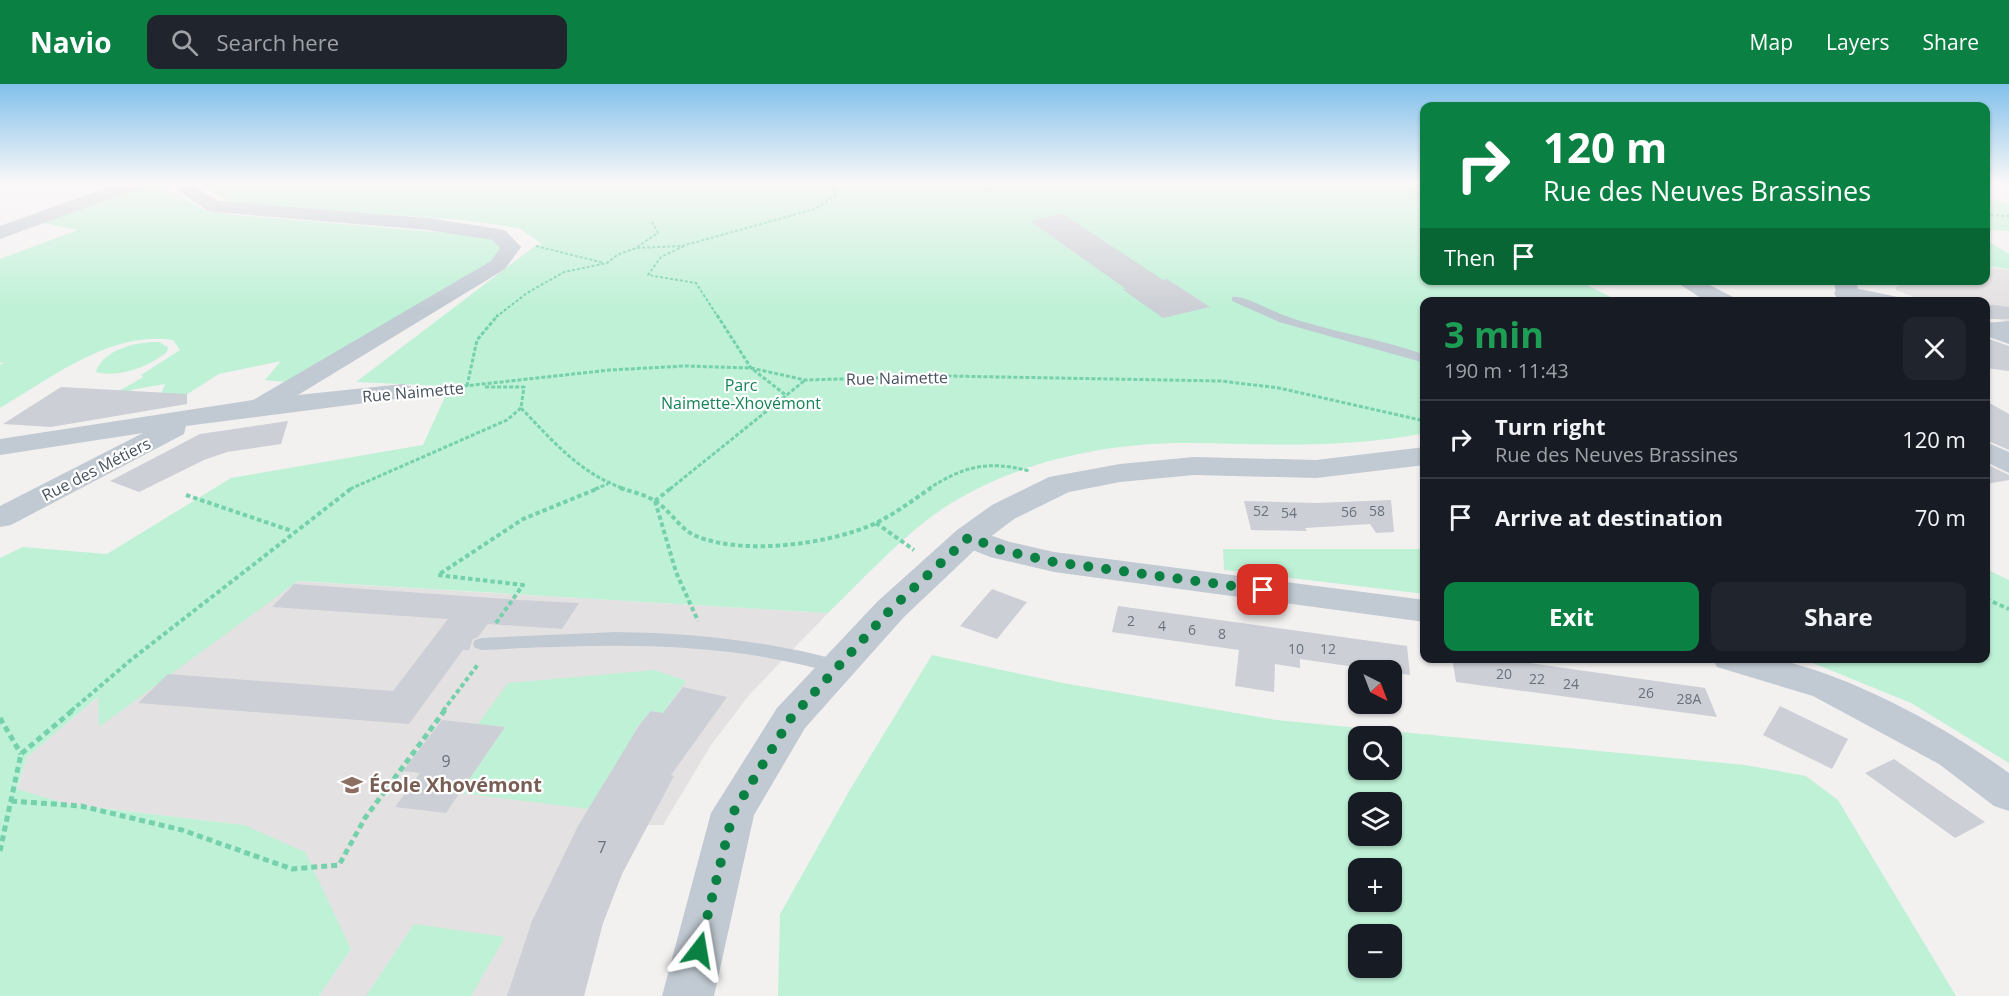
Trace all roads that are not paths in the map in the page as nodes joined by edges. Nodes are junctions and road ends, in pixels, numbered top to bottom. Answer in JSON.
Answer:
{"nodes":[{"id":1,"x":23,"y":225,"type":"edge"},
{"id":2,"x":432,"y":225,"type":"edge"},
{"id":3,"x":0,"y":233,"type":"edge"},
{"id":4,"x":1693,"y":285,"type":"edge"},
{"id":5,"x":1842,"y":294,"type":"edge"},
{"id":6,"x":1715,"y":297,"type":"edge"},
{"id":7,"x":1860,"y":297,"type":"edge"},
{"id":8,"x":1236,"y":299,"type":"dead end"},
{"id":9,"x":2009,"y":325,"type":"edge"},
{"id":10,"x":1990,"y":327,"type":"edge"},
{"id":11,"x":1990,"y":330,"type":"edge"},
{"id":12,"x":2009,"y":337,"type":"edge"},
{"id":13,"x":1420,"y":357,"type":"edge"},
{"id":14,"x":403,"y":392,"type":"road end"},
{"id":15,"x":260,"y":407,"type":"junction"},
{"id":16,"x":190,"y":418,"type":"junction"},
{"id":17,"x":7,"y":450,"type":"edge"},
{"id":18,"x":1990,"y":452,"type":"edge"},
{"id":19,"x":1420,"y":457,"type":"edge"},
{"id":20,"x":2009,"y":464,"type":"edge"},
{"id":21,"x":0,"y":518,"type":"edge"},
{"id":22,"x":969,"y":537,"type":"junction"},
{"id":23,"x":1420,"y":610,"type":"edge"},
{"id":24,"x":488,"y":643,"type":"road end"},
{"id":25,"x":1747,"y":663,"type":"edge"},
{"id":26,"x":838,"y":667,"type":"junction"},
{"id":27,"x":2009,"y":795,"type":"edge"},
{"id":28,"x":688,"y":996,"type":"edge"}],
"edges":[{"from":1,"to":3,"type":"street"},
{"from":2,"to":15,"type":"street","name":"Rue Naimette"},
{"from":4,"to":6,"type":"street"},
{"from":5,"to":7,"type":"street"},
{"from":8,"to":13,"type":"lane"},
{"from":9,"to":10,"type":"lane"},
{"from":11,"to":12,"type":"street"},
{"from":14,"to":15,"type":"street","name":"Rue Naimette"},
{"from":15,"to":16,"type":"street","name":"Rue Naimette"},
{"from":16,"to":17,"type":"street","name":"Rue Naimette"},
{"from":16,"to":21,"type":"street","name":"Rue des Métiers"},
{"from":18,"to":20,"type":"street"},
{"from":19,"to":22,"type":"street"},
{"from":22,"to":23,"type":"street"},
{"from":22,"to":26,"type":"street"},
{"from":24,"to":26,"type":"lane"},
{"from":25,"to":27,"type":"street"},
{"from":26,"to":28,"type":"street"}]}
